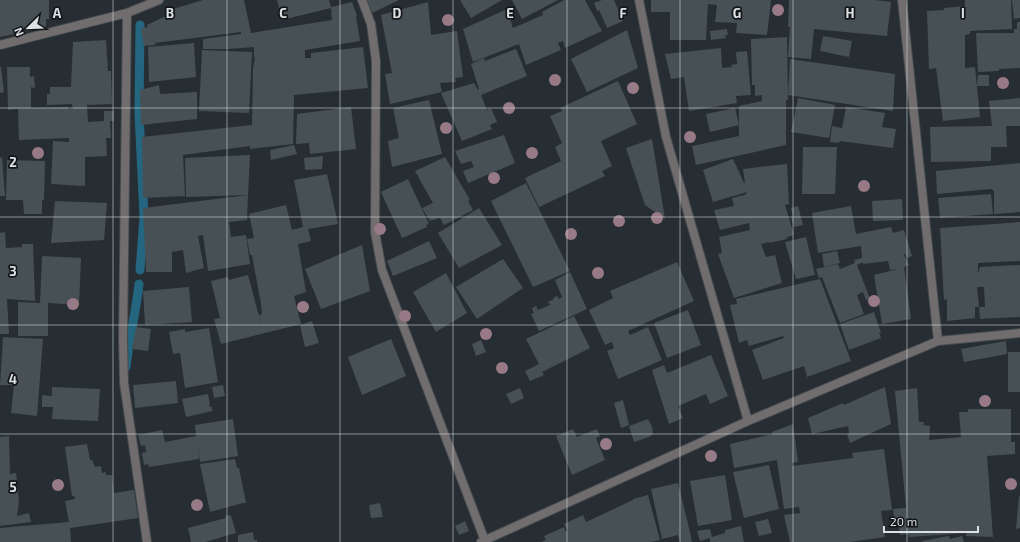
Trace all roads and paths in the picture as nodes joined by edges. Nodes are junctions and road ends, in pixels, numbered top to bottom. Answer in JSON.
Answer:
{"nodes":[{"id":1,"x":159,"y":0,"type":"edge"},
{"id":2,"x":362,"y":0,"type":"edge"},
{"id":3,"x":639,"y":0,"type":"edge"},
{"id":4,"x":902,"y":0,"type":"edge"},
{"id":5,"x":127,"y":13,"type":"junction"},
{"id":6,"x":0,"y":45,"type":"edge"},
{"id":7,"x":1020,"y":333,"type":"edge"},
{"id":8,"x":938,"y":341,"type":"junction"},
{"id":9,"x":748,"y":421,"type":"junction"},
{"id":10,"x":483,"y":541,"type":"edge"},
{"id":11,"x":147,"y":542,"type":"edge"}],
"edges":[{"from":1,"to":5,"type":"street"},
{"from":2,"to":10,"type":"street"},
{"from":3,"to":9,"type":"street"},
{"from":4,"to":8,"type":"street"},
{"from":5,"to":6,"type":"street"},
{"from":5,"to":11,"type":"street"},
{"from":7,"to":8,"type":"street"},
{"from":8,"to":9,"type":"street"},
{"from":9,"to":10,"type":"street"}]}
